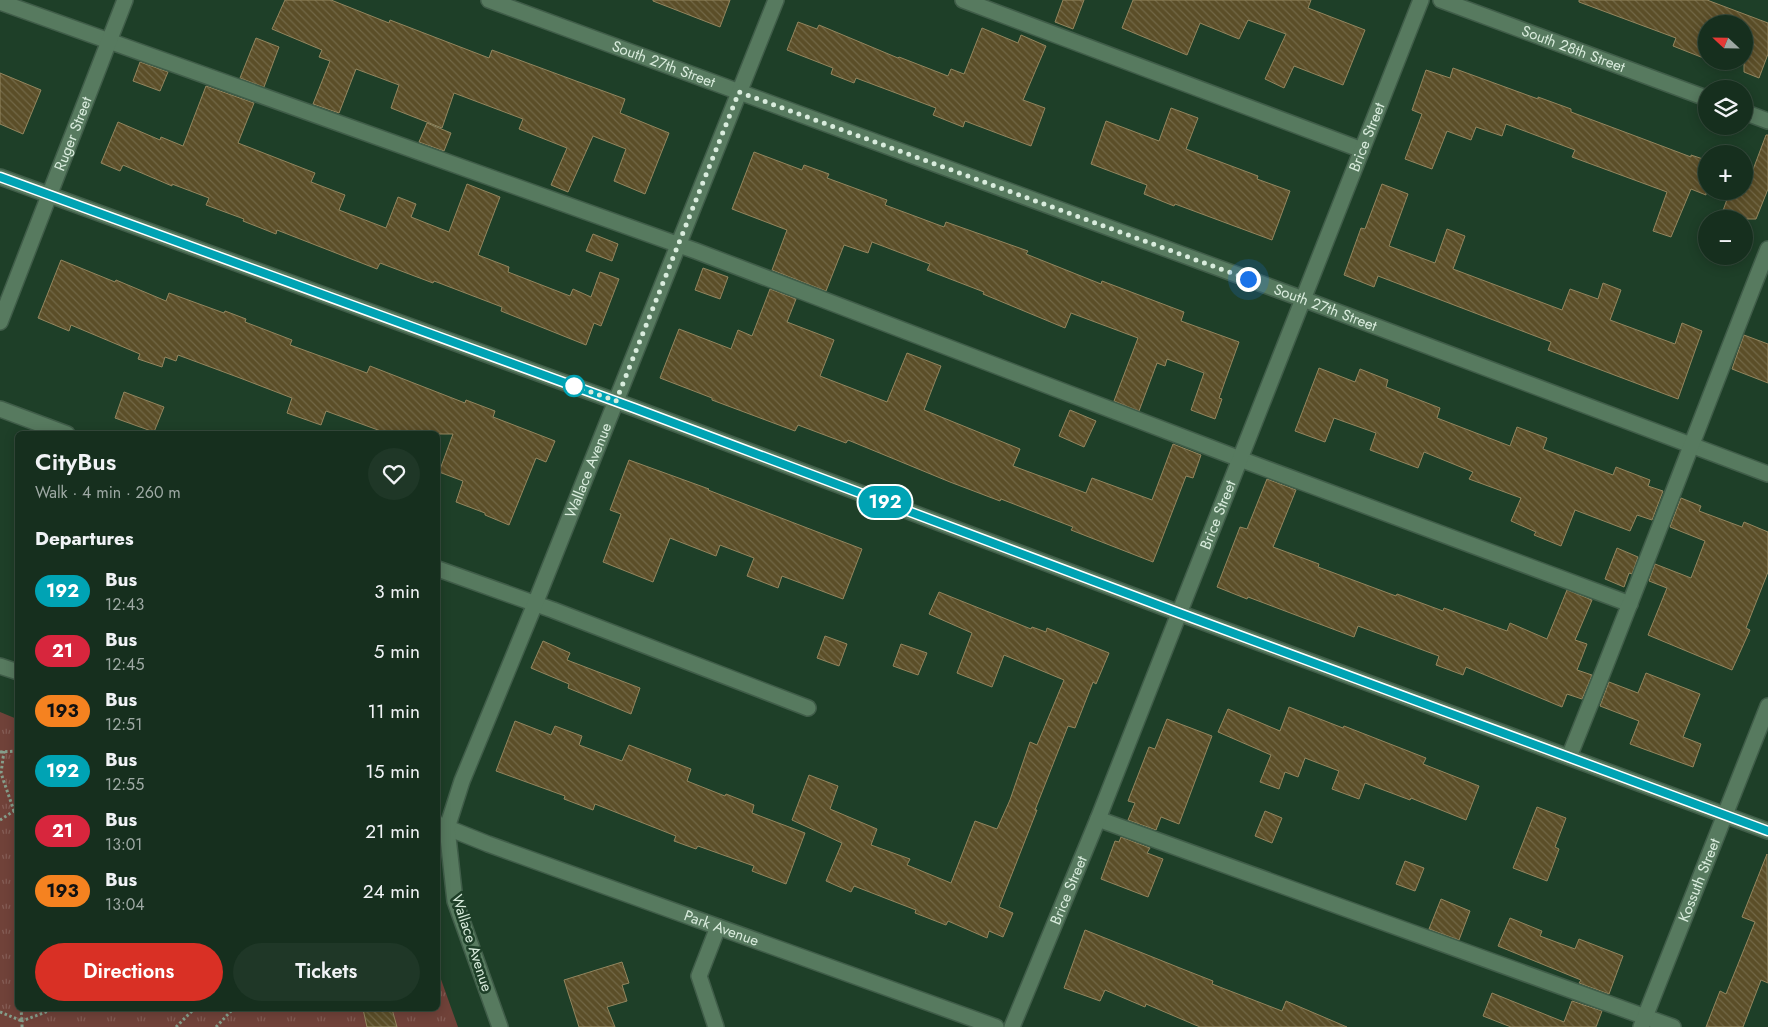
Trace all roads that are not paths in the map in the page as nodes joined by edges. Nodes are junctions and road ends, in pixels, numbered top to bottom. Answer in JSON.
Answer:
{"nodes":[{"id":1,"x":124,"y":0,"type":"edge"},
{"id":2,"x":488,"y":0,"type":"edge"},
{"id":3,"x":776,"y":0,"type":"edge"},
{"id":4,"x":963,"y":0,"type":"edge"},
{"id":5,"x":1421,"y":0,"type":"edge"},
{"id":6,"x":1441,"y":0,"type":"edge"},
{"id":7,"x":0,"y":2,"type":"edge"},
{"id":8,"x":109,"y":41,"type":"junction"},
{"id":9,"x":739,"y":92,"type":"junction"},
{"id":10,"x":1698,"y":95,"type":"edge"},
{"id":11,"x":1753,"y":115,"type":"edge"},
{"id":12,"x":1768,"y":121,"type":"edge"},
{"id":13,"x":1362,"y":150,"type":"junction"},
{"id":14,"x":0,"y":177,"type":"edge"},
{"id":15,"x":49,"y":195,"type":"junction"},
{"id":16,"x":678,"y":245,"type":"junction"},
{"id":17,"x":1768,"y":250,"type":"edge"},
{"id":18,"x":1303,"y":299,"type":"junction"},
{"id":19,"x":0,"y":322,"type":"edge"},
{"id":20,"x":616,"y":401,"type":"junction"},
{"id":21,"x":0,"y":409,"type":"edge"},
{"id":22,"x":59,"y":431,"type":"edge"},
{"id":23,"x":1690,"y":445,"type":"junction"},
{"id":24,"x":1240,"y":459,"type":"junction"},
{"id":25,"x":1768,"y":474,"type":"edge"},
{"id":26,"x":440,"y":570,"type":"edge"},
{"id":27,"x":535,"y":604,"type":"junction"},
{"id":28,"x":1630,"y":604,"type":"junction"},
{"id":29,"x":1179,"y":613,"type":"junction"},
{"id":30,"x":0,"y":666,"type":"edge"},
{"id":31,"x":15,"y":671,"type":"edge"},
{"id":32,"x":1768,"y":706,"type":"edge"},
{"id":33,"x":808,"y":708,"type":"dead end"},
{"id":34,"x":1569,"y":757,"type":"junction"},
{"id":35,"x":1724,"y":814,"type":"junction"},
{"id":36,"x":1098,"y":819,"type":"junction"},
{"id":37,"x":442,"y":826,"type":"edge"},
{"id":38,"x":1768,"y":831,"type":"edge"},
{"id":39,"x":718,"y":927,"type":"junction"},
{"id":40,"x":1643,"y":1022,"type":"edge"},
{"id":41,"x":500,"y":1027,"type":"edge"},
{"id":42,"x":716,"y":1027,"type":"edge"},
{"id":43,"x":996,"y":1027,"type":"edge"},
{"id":44,"x":1012,"y":1027,"type":"edge"},
{"id":45,"x":1673,"y":1027,"type":"edge"}],
"edges":[{"from":1,"to":8,"type":"street","name":"Ruger Street"},
{"from":2,"to":9,"type":"street","name":"South 27th Street"},
{"from":3,"to":9,"type":"street","name":"Wallace Avenue"},
{"from":4,"to":13,"type":"street"},
{"from":5,"to":13,"type":"street","name":"Brice Street"},
{"from":6,"to":10,"type":"street","name":"South 28th Street"},
{"from":7,"to":8,"type":"street"},
{"from":8,"to":15,"type":"street","name":"Ruger Street"},
{"from":8,"to":16,"type":"street"},
{"from":9,"to":16,"type":"street","name":"Wallace Avenue"},
{"from":9,"to":18,"type":"street","name":"South 27th Street"},
{"from":11,"to":12,"type":"street"},
{"from":13,"to":18,"type":"street","name":"Brice Street"},
{"from":14,"to":15,"type":"street"},
{"from":15,"to":19,"type":"street","name":"Ruger Street"},
{"from":15,"to":20,"type":"street"},
{"from":16,"to":20,"type":"street","name":"Wallace Avenue"},
{"from":16,"to":24,"type":"street"},
{"from":17,"to":23,"type":"street"},
{"from":18,"to":23,"type":"street","name":"South 27th Street"},
{"from":18,"to":24,"type":"street","name":"Brice Street"},
{"from":20,"to":27,"type":"street","name":"Wallace Avenue"},
{"from":20,"to":29,"type":"street"},
{"from":21,"to":22,"type":"street"},
{"from":23,"to":25,"type":"street","name":"South 27th Street"},
{"from":23,"to":28,"type":"street"},
{"from":24,"to":28,"type":"street"},
{"from":24,"to":29,"type":"street","name":"Brice Street"},
{"from":26,"to":27,"type":"street"},
{"from":27,"to":33,"type":"street"},
{"from":27,"to":37,"type":"street","name":"Wallace Avenue"},
{"from":28,"to":34,"type":"street"},
{"from":29,"to":34,"type":"street"},
{"from":29,"to":36,"type":"street","name":"Brice Street"},
{"from":30,"to":31,"type":"street"},
{"from":32,"to":35,"type":"street","name":"Kossuth Street"},
{"from":34,"to":35,"type":"street"},
{"from":35,"to":38,"type":"street"},
{"from":35,"to":40,"type":"street","name":"Kossuth Street"},
{"from":36,"to":40,"type":"street"},
{"from":36,"to":44,"type":"street","name":"Brice Street"},
{"from":37,"to":39,"type":"street","name":"Park Avenue"},
{"from":37,"to":41,"type":"street","name":"Wallace Avenue"},
{"from":39,"to":42,"type":"street"},
{"from":39,"to":43,"type":"street","name":"Park Avenue"},
{"from":40,"to":45,"type":"street"}]}
